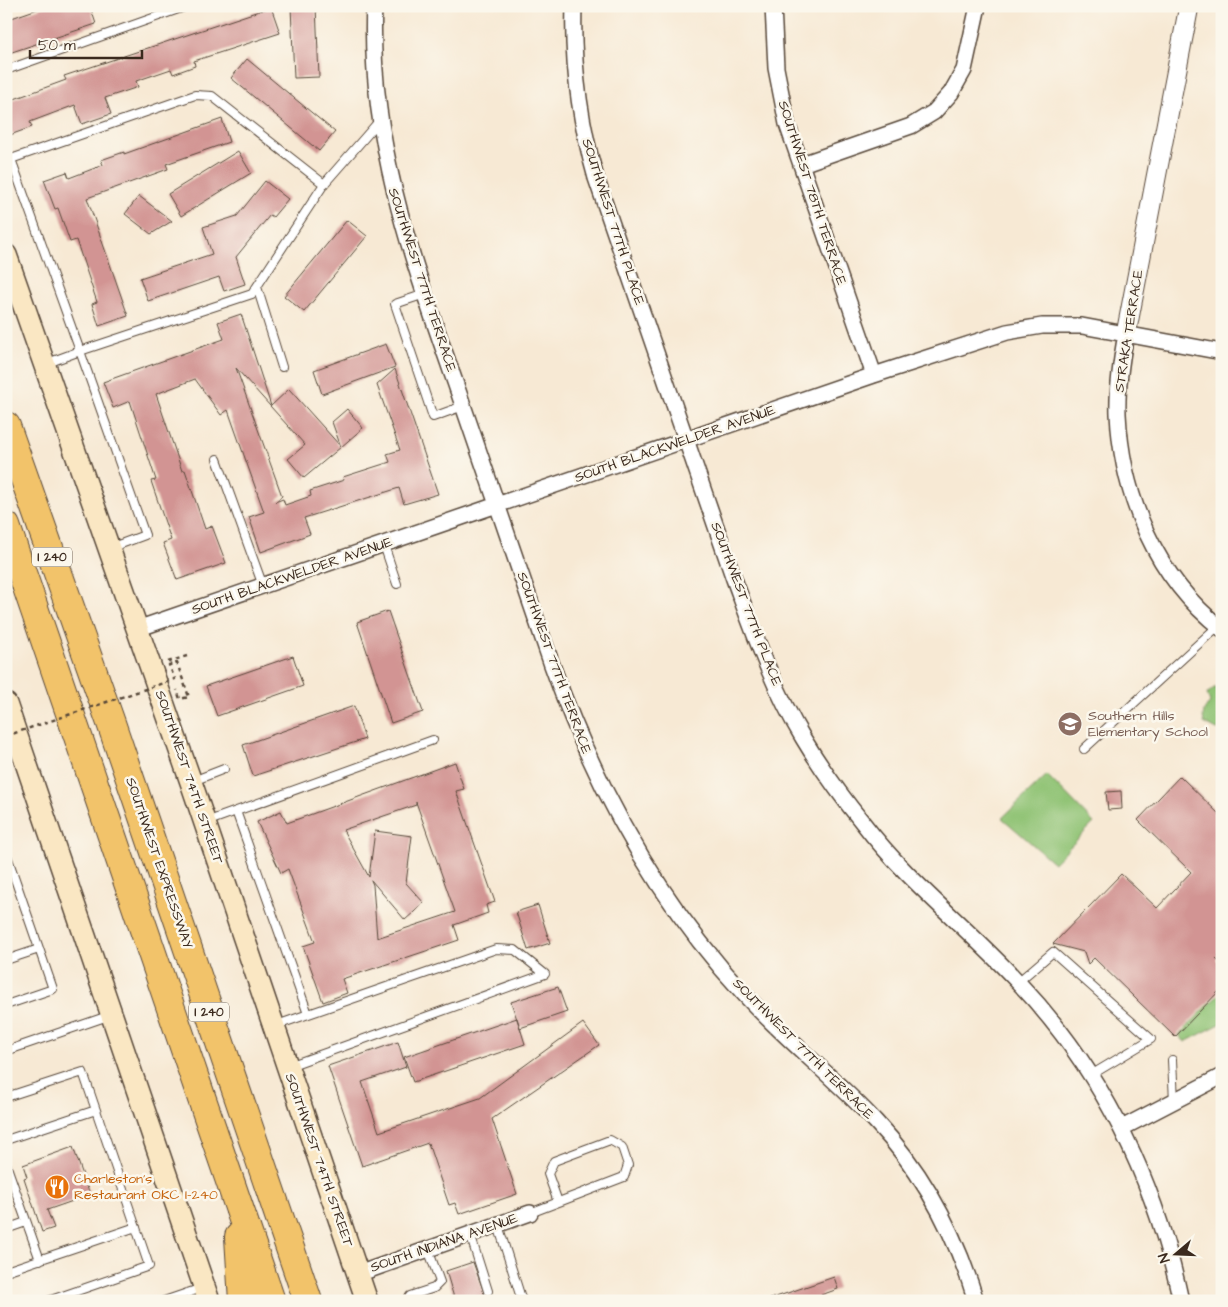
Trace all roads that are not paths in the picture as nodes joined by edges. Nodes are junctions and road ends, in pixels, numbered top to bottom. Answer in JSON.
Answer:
{"nodes":[{"id":1,"x":187,"y":6,"type":"edge"},
{"id":2,"x":374,"y":6,"type":"edge"},
{"id":3,"x":574,"y":6,"type":"edge"},
{"id":4,"x":773,"y":6,"type":"edge"},
{"id":5,"x":978,"y":6,"type":"edge"},
{"id":6,"x":1188,"y":6,"type":"edge"},
{"id":7,"x":6,"y":70,"type":"edge"},
{"id":8,"x":380,"y":120,"type":"junction"},
{"id":9,"x":9,"y":160,"type":"edge"},
{"id":10,"x":802,"y":164,"type":"junction"},
{"id":11,"x":324,"y":184,"type":"junction"},
{"id":12,"x":6,"y":255,"type":"edge"},
{"id":13,"x":257,"y":287,"type":"junction"},
{"id":14,"x":424,"y":294,"type":"junction"},
{"id":15,"x":1126,"y":334,"type":"junction"},
{"id":16,"x":80,"y":351,"type":"junction"},
{"id":17,"x":1222,"y":352,"type":"edge"},
{"id":18,"x":44,"y":364,"type":"junction"},
{"id":19,"x":282,"y":367,"type":"dead end"},
{"id":20,"x":874,"y":375,"type":"junction"},
{"id":21,"x":463,"y":406,"type":"junction"},
{"id":22,"x":6,"y":426,"type":"edge"},
{"id":23,"x":686,"y":441,"type":"junction"},
{"id":24,"x":217,"y":460,"type":"dead end"},
{"id":25,"x":498,"y":506,"type":"junction"},
{"id":26,"x":6,"y":526,"type":"edge"},
{"id":27,"x":384,"y":545,"type":"junction"},
{"id":28,"x":108,"y":548,"type":"junction"},
{"id":29,"x":397,"y":584,"type":"dead end"},
{"id":30,"x":263,"y":586,"type":"junction"},
{"id":31,"x":1220,"y":627,"type":"edge"},
{"id":32,"x":137,"y":629,"type":"junction"},
{"id":33,"x":6,"y":704,"type":"edge"},
{"id":34,"x":433,"y":740,"type":"dead end"},
{"id":35,"x":1084,"y":748,"type":"dead end"},
{"id":36,"x":224,"y":769,"type":"dead end"},
{"id":37,"x":191,"y":782,"type":"junction"},
{"id":38,"x":236,"y":812,"type":"junction"},
{"id":39,"x":205,"y":823,"type":"junction"},
{"id":40,"x":6,"y":852,"type":"edge"},
{"id":41,"x":39,"y":948,"type":"junction"},
{"id":42,"x":6,"y":960,"type":"edge"},
{"id":43,"x":1018,"y":982,"type":"junction"},
{"id":44,"x":6,"y":1005,"type":"edge"},
{"id":45,"x":308,"y":1014,"type":"junction"},
{"id":46,"x":111,"y":1015,"type":"junction"},
{"id":47,"x":274,"y":1026,"type":"junction"},
{"id":48,"x":6,"y":1051,"type":"edge"},
{"id":49,"x":1172,"y":1060,"type":"dead end"},
{"id":50,"x":287,"y":1067,"type":"junction"},
{"id":51,"x":1091,"y":1075,"type":"junction"},
{"id":52,"x":1222,"y":1076,"type":"edge"},
{"id":53,"x":6,"y":1097,"type":"edge"},
{"id":54,"x":1174,"y":1100,"type":"junction"},
{"id":55,"x":96,"y":1110,"type":"junction"},
{"id":56,"x":1122,"y":1128,"type":"junction"},
{"id":57,"x":6,"y":1140,"type":"edge"},
{"id":58,"x":6,"y":1164,"type":"edge"},
{"id":59,"x":10,"y":1184,"type":"edge"},
{"id":60,"x":558,"y":1202,"type":"junction"},
{"id":61,"x":237,"y":1203,"type":"junction"},
{"id":62,"x":530,"y":1213,"type":"joint"},
{"id":63,"x":26,"y":1222,"type":"junction"},
{"id":64,"x":498,"y":1225,"type":"junction"},
{"id":65,"x":136,"y":1227,"type":"junction"},
{"id":66,"x":6,"y":1229,"type":"edge"},
{"id":67,"x":470,"y":1234,"type":"junction"},
{"id":68,"x":428,"y":1249,"type":"junction"},
{"id":69,"x":40,"y":1260,"type":"junction"},
{"id":70,"x":6,"y":1272,"type":"edge"},
{"id":71,"x":358,"y":1274,"type":"junction"},
{"id":72,"x":488,"y":1291,"type":"dead end"},
{"id":73,"x":207,"y":1294,"type":"edge"},
{"id":74,"x":48,"y":1301,"type":"edge"},
{"id":75,"x":164,"y":1301,"type":"edge"},
{"id":76,"x":243,"y":1301,"type":"edge"},
{"id":77,"x":271,"y":1301,"type":"edge"},
{"id":78,"x":308,"y":1301,"type":"edge"},
{"id":79,"x":367,"y":1301,"type":"edge"},
{"id":80,"x":407,"y":1301,"type":"edge"},
{"id":81,"x":522,"y":1301,"type":"edge"},
{"id":82,"x":976,"y":1301,"type":"edge"},
{"id":83,"x":1180,"y":1301,"type":"edge"}],
"edges":[{"from":1,"to":7,"type":"lane"},
{"from":2,"to":8,"type":"street","name":"SOUTHWEST 77TH TERRACE"},
{"from":3,"to":23,"type":"street","name":"SOUTHWEST 77TH PLACE"},
{"from":4,"to":10,"type":"street","name":"SOUTHWEST 78TH TERRACE"},
{"from":5,"to":10,"type":"street"},
{"from":6,"to":15,"type":"street","name":"STRAKA TERRACE"},
{"from":8,"to":11,"type":"lane"},
{"from":8,"to":14,"type":"street","name":"SOUTHWEST 77TH TERRACE"},
{"from":9,"to":11,"type":"lane"},
{"from":9,"to":16,"type":"lane"},
{"from":10,"to":20,"type":"street","name":"SOUTHWEST 78TH TERRACE"},
{"from":11,"to":13,"type":"lane"},
{"from":12,"to":18,"type":"main road","name":"SOUTHWEST 74TH STREET"},
{"from":13,"to":16,"type":"lane"},
{"from":13,"to":19,"type":"lane"},
{"from":14,"to":21,"type":"street","name":"SOUTHWEST 77TH TERRACE"},
{"from":14,"to":21,"type":"lane"},
{"from":15,"to":17,"type":"street","name":"SOUTH BLACKWELDER AVENUE"},
{"from":15,"to":20,"type":"street","name":"SOUTH BLACKWELDER AVENUE"},
{"from":15,"to":31,"type":"street","name":"STRAKA TERRACE"},
{"from":16,"to":18,"type":"lane"},
{"from":16,"to":28,"type":"lane"},
{"from":18,"to":28,"type":"main road","name":"SOUTHWEST 74TH STREET"},
{"from":20,"to":23,"type":"street","name":"SOUTH BLACKWELDER AVENUE"},
{"from":21,"to":25,"type":"street","name":"SOUTHWEST 77TH TERRACE"},
{"from":22,"to":78,"type":"highway","name":"SOUTHWEST EXPRESSWAY","number":"I 240"},
{"from":23,"to":25,"type":"street","name":"SOUTH BLACKWELDER AVENUE"},
{"from":23,"to":43,"type":"street","name":"SOUTHWEST 77TH PLACE"},
{"from":24,"to":30,"type":"lane"},
{"from":25,"to":27,"type":"street","name":"SOUTH BLACKWELDER AVENUE"},
{"from":25,"to":82,"type":"street","name":"SOUTHWEST 77TH TERRACE"},
{"from":26,"to":61,"type":"highway","number":"I 240"},
{"from":27,"to":29,"type":"lane"},
{"from":27,"to":30,"type":"street","name":"SOUTH BLACKWELDER AVENUE"},
{"from":28,"to":32,"type":"main road","name":"SOUTHWEST 74TH STREET"},
{"from":30,"to":32,"type":"street","name":"SOUTH BLACKWELDER AVENUE"},
{"from":31,"to":35,"type":"lane"},
{"from":32,"to":37,"type":"main road","name":"SOUTHWEST 74TH STREET"},
{"from":33,"to":46,"type":"main road"},
{"from":34,"to":38,"type":"lane"},
{"from":36,"to":37,"type":"lane"},
{"from":37,"to":39,"type":"main road","name":"SOUTHWEST 74TH STREET"},
{"from":38,"to":39,"type":"lane"},
{"from":38,"to":45,"type":"lane"},
{"from":39,"to":47,"type":"main road","name":"SOUTHWEST 74TH STREET"},
{"from":40,"to":41,"type":"lane"},
{"from":41,"to":42,"type":"lane"},
{"from":41,"to":44,"type":"lane"},
{"from":43,"to":51,"type":"street","name":"SOUTHWEST 77TH PLACE"},
{"from":43,"to":51,"type":"lane"},
{"from":45,"to":47,"type":"lane"},
{"from":45,"to":50,"type":"lane"},
{"from":46,"to":48,"type":"lane"},
{"from":46,"to":73,"type":"main road"},
{"from":47,"to":50,"type":"main road","name":"SOUTHWEST 74TH STREET"},
{"from":49,"to":54,"type":"lane"},
{"from":50,"to":71,"type":"main road","name":"SOUTHWEST 74TH STREET"},
{"from":51,"to":56,"type":"street","name":"SOUTHWEST 77TH PLACE"},
{"from":52,"to":54,"type":"street"},
{"from":53,"to":55,"type":"lane"},
{"from":54,"to":56,"type":"street"},
{"from":55,"to":57,"type":"lane"},
{"from":55,"to":65,"type":"lane"},
{"from":56,"to":83,"type":"street","name":"SOUTHWEST 77TH PLACE"},
{"from":58,"to":59,"type":"lane"},
{"from":59,"to":63,"type":"lane"},
{"from":60,"to":60,"type":"lane"},
{"from":60,"to":62,"type":"lane"},
{"from":61,"to":76,"type":"highway"},
{"from":61,"to":77,"type":"highway","number":"I 240"},
{"from":62,"to":64,"type":"street","name":"SOUTH INDIANA AVENUE"},
{"from":63,"to":66,"type":"lane"},
{"from":63,"to":69,"type":"lane"},
{"from":64,"to":67,"type":"street","name":"SOUTH INDIANA AVENUE"},
{"from":64,"to":81,"type":"lane"},
{"from":65,"to":69,"type":"lane"},
{"from":65,"to":74,"type":"lane"},
{"from":67,"to":68,"type":"street","name":"SOUTH INDIANA AVENUE"},
{"from":67,"to":72,"type":"lane"},
{"from":68,"to":71,"type":"street","name":"SOUTH INDIANA AVENUE"},
{"from":68,"to":80,"type":"lane"},
{"from":69,"to":70,"type":"lane"},
{"from":71,"to":79,"type":"main road","name":"SOUTHWEST 74TH STREET"},
{"from":73,"to":75,"type":"lane"}]}
